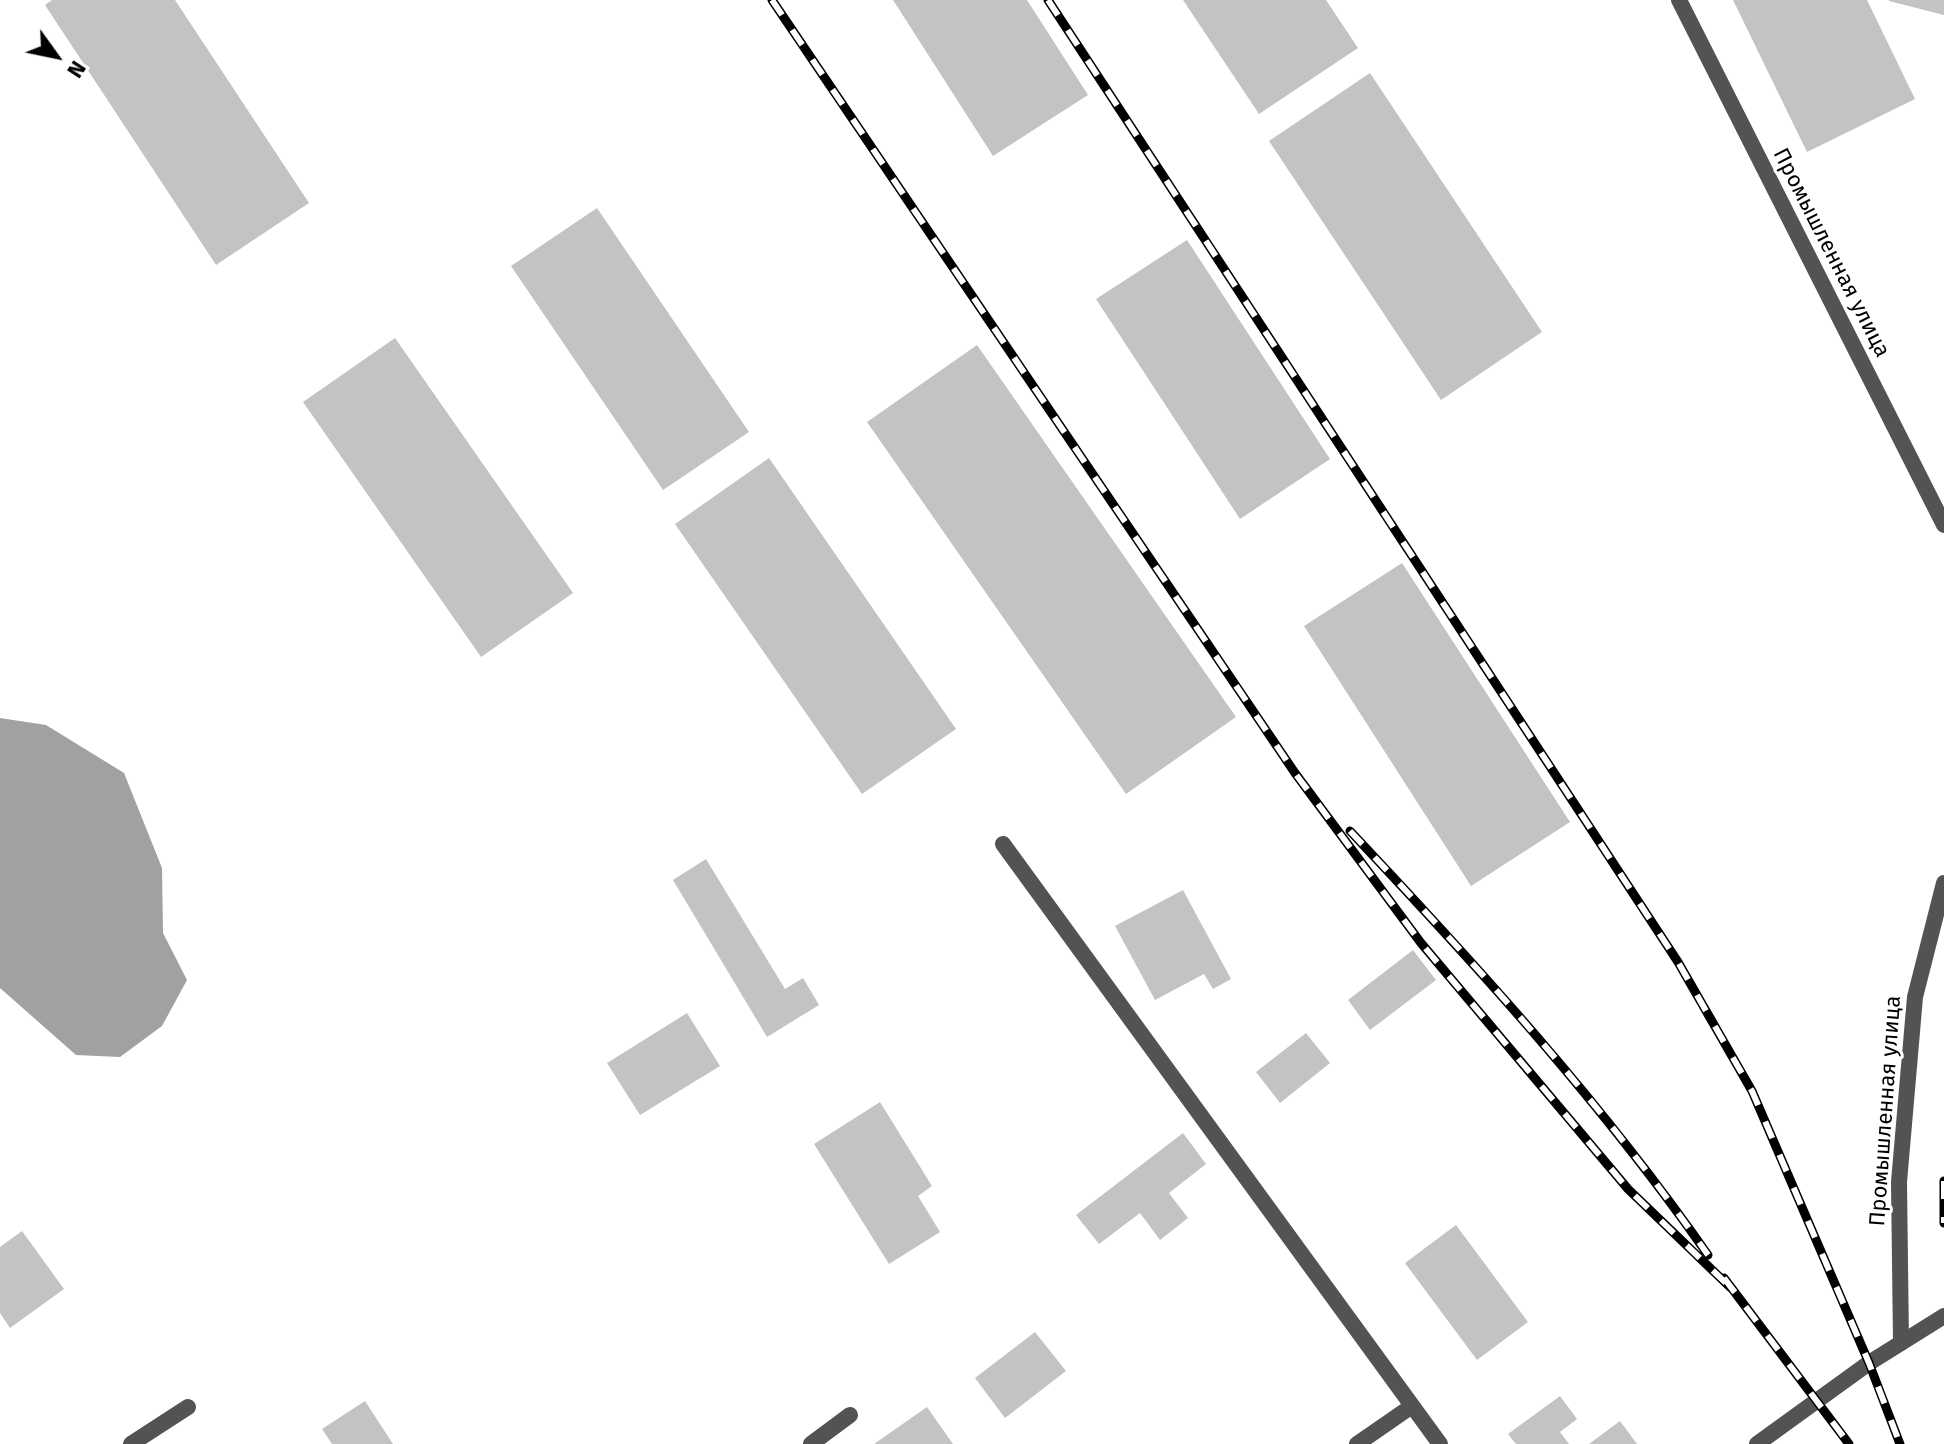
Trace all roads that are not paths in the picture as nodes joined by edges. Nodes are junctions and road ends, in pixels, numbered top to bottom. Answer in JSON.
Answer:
{"nodes":[{"id":1,"x":1679,"y":0,"type":"edge"},
{"id":2,"x":1944,"y":525,"type":"edge"},
{"id":3,"x":1003,"y":844,"type":"dead end"},
{"id":4,"x":1944,"y":883,"type":"edge"},
{"id":5,"x":1944,"y":1316,"type":"edge"},
{"id":6,"x":1901,"y":1343,"type":"junction"},
{"id":7,"x":1412,"y":1406,"type":"junction"},
{"id":8,"x":188,"y":1407,"type":"dead end"},
{"id":9,"x":850,"y":1415,"type":"dead end"},
{"id":10,"x":131,"y":1444,"type":"edge"},
{"id":11,"x":811,"y":1444,"type":"edge"},
{"id":12,"x":1357,"y":1444,"type":"edge"},
{"id":13,"x":1440,"y":1444,"type":"edge"},
{"id":14,"x":1757,"y":1444,"type":"edge"}],
"edges":[{"from":1,"to":2,"type":"street","name":"Промышленная улица"},
{"from":3,"to":7,"type":"street"},
{"from":4,"to":6,"type":"street","name":"Промышленная улица"},
{"from":5,"to":6,"type":"street"},
{"from":6,"to":14,"type":"street"},
{"from":7,"to":12,"type":"street"},
{"from":7,"to":13,"type":"street"},
{"from":8,"to":10,"type":"street"},
{"from":9,"to":11,"type":"street"}]}
